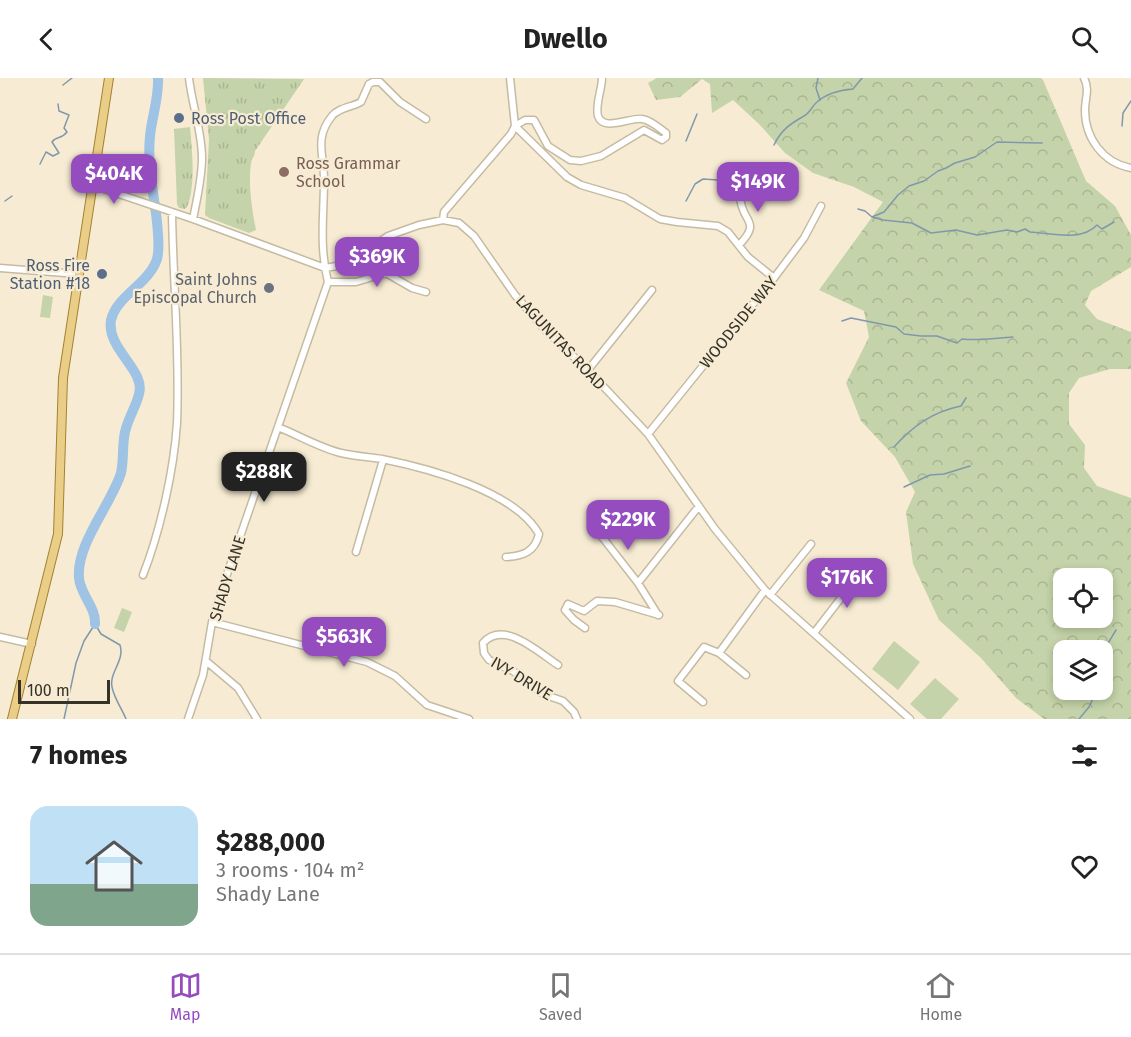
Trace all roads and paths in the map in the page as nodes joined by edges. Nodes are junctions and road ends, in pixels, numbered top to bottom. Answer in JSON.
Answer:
{"nodes":[{"id":1,"x":109,"y":78,"type":"edge"},
{"id":2,"x":189,"y":78,"type":"edge"},
{"id":3,"x":510,"y":78,"type":"edge"},
{"id":4,"x":602,"y":78,"type":"edge"},
{"id":5,"x":1084,"y":78,"type":"edge"},
{"id":6,"x":371,"y":80,"type":"edge"},
{"id":7,"x":426,"y":119,"type":"dead end"},
{"id":8,"x":514,"y":126,"type":"junction"},
{"id":9,"x":762,"y":168,"type":"dead end"},
{"id":10,"x":1131,"y":168,"type":"edge"},
{"id":11,"x":92,"y":184,"type":"junction"},
{"id":12,"x":821,"y":206,"type":"dead end"},
{"id":13,"x":172,"y":212,"type":"junction"},
{"id":14,"x":193,"y":219,"type":"junction"},
{"id":15,"x":443,"y":220,"type":"junction"},
{"id":16,"x":739,"y":246,"type":"junction"},
{"id":17,"x":0,"y":267,"type":"edge"},
{"id":18,"x":324,"y":268,"type":"junction"},
{"id":19,"x":78,"y":274,"type":"junction"},
{"id":20,"x":774,"y":278,"type":"junction"},
{"id":21,"x":328,"y":282,"type":"junction"},
{"id":22,"x":652,"y":290,"type":"dead end"},
{"id":23,"x":426,"y":292,"type":"dead end"},
{"id":24,"x":588,"y":370,"type":"junction"},
{"id":25,"x":278,"y":427,"type":"junction"},
{"id":26,"x":648,"y":434,"type":"junction"},
{"id":27,"x":383,"y":460,"type":"junction"},
{"id":28,"x":699,"y":506,"type":"junction"},
{"id":29,"x":599,"y":533,"type":"dead end"},
{"id":30,"x":811,"y":544,"type":"dead end"},
{"id":31,"x":356,"y":552,"type":"dead end"},
{"id":32,"x":506,"y":557,"type":"dead end"},
{"id":33,"x":861,"y":572,"type":"dead end"},
{"id":34,"x":142,"y":575,"type":"dead end"},
{"id":35,"x":638,"y":583,"type":"junction"},
{"id":36,"x":768,"y":592,"type":"junction"},
{"id":37,"x":212,"y":622,"type":"junction"},
{"id":38,"x":585,"y":628,"type":"dead end"},
{"id":39,"x":814,"y":633,"type":"junction"},
{"id":40,"x":0,"y":637,"type":"edge"},
{"id":41,"x":32,"y":644,"type":"junction"},
{"id":42,"x":719,"y":653,"type":"junction"},
{"id":43,"x":206,"y":661,"type":"junction"},
{"id":44,"x":558,"y":665,"type":"dead end"},
{"id":45,"x":746,"y":675,"type":"dead end"},
{"id":46,"x":703,"y":702,"type":"dead end"},
{"id":47,"x":12,"y":719,"type":"edge"},
{"id":48,"x":188,"y":719,"type":"edge"},
{"id":49,"x":257,"y":719,"type":"edge"},
{"id":50,"x":469,"y":719,"type":"edge"},
{"id":51,"x":577,"y":719,"type":"edge"},
{"id":52,"x":910,"y":719,"type":"edge"}],
"edges":[{"from":1,"to":11,"type":"main road"},
{"from":2,"to":14,"type":"street"},
{"from":3,"to":8,"type":"street"},
{"from":4,"to":8,"type":"street"},
{"from":5,"to":10,"type":"street"},
{"from":6,"to":7,"type":"street"},
{"from":6,"to":18,"type":"street"},
{"from":8,"to":15,"type":"street"},
{"from":8,"to":16,"type":"street"},
{"from":9,"to":16,"type":"street"},
{"from":11,"to":13,"type":"street"},
{"from":11,"to":19,"type":"main road"},
{"from":12,"to":20,"type":"street","name":"WOODSIDE WAY"},
{"from":13,"to":14,"type":"street"},
{"from":13,"to":34,"type":"street"},
{"from":14,"to":18,"type":"street"},
{"from":15,"to":18,"type":"street"},
{"from":15,"to":24,"type":"street","name":"LAGUNITAS ROAD"},
{"from":16,"to":20,"type":"street"},
{"from":17,"to":19,"type":"street"},
{"from":18,"to":21,"type":"street"},
{"from":19,"to":41,"type":"main road"},
{"from":20,"to":26,"type":"street","name":"WOODSIDE WAY"},
{"from":21,"to":23,"type":"street"},
{"from":21,"to":25,"type":"street","name":"SHADY LANE"},
{"from":22,"to":24,"type":"street"},
{"from":24,"to":26,"type":"street","name":"LAGUNITAS ROAD"},
{"from":25,"to":27,"type":"street"},
{"from":25,"to":37,"type":"street","name":"SHADY LANE"},
{"from":26,"to":28,"type":"street","name":"LAGUNITAS ROAD"},
{"from":27,"to":31,"type":"street"},
{"from":27,"to":32,"type":"street"},
{"from":28,"to":35,"type":"street"},
{"from":28,"to":36,"type":"street","name":"LAGUNITAS ROAD"},
{"from":29,"to":35,"type":"street"},
{"from":30,"to":36,"type":"street"},
{"from":33,"to":39,"type":"street"},
{"from":35,"to":38,"type":"street"},
{"from":36,"to":39,"type":"street","name":"LAGUNITAS ROAD"},
{"from":36,"to":42,"type":"street"},
{"from":37,"to":43,"type":"street","name":"SHADY LANE"},
{"from":37,"to":50,"type":"street"},
{"from":39,"to":52,"type":"street","name":"LAGUNITAS ROAD"},
{"from":40,"to":41,"type":"street"},
{"from":41,"to":47,"type":"main road"},
{"from":42,"to":45,"type":"street"},
{"from":42,"to":46,"type":"street"},
{"from":43,"to":48,"type":"street","name":"SHADY LANE"},
{"from":43,"to":49,"type":"street"},
{"from":44,"to":51,"type":"street","name":"IVY DRIVE"}]}
